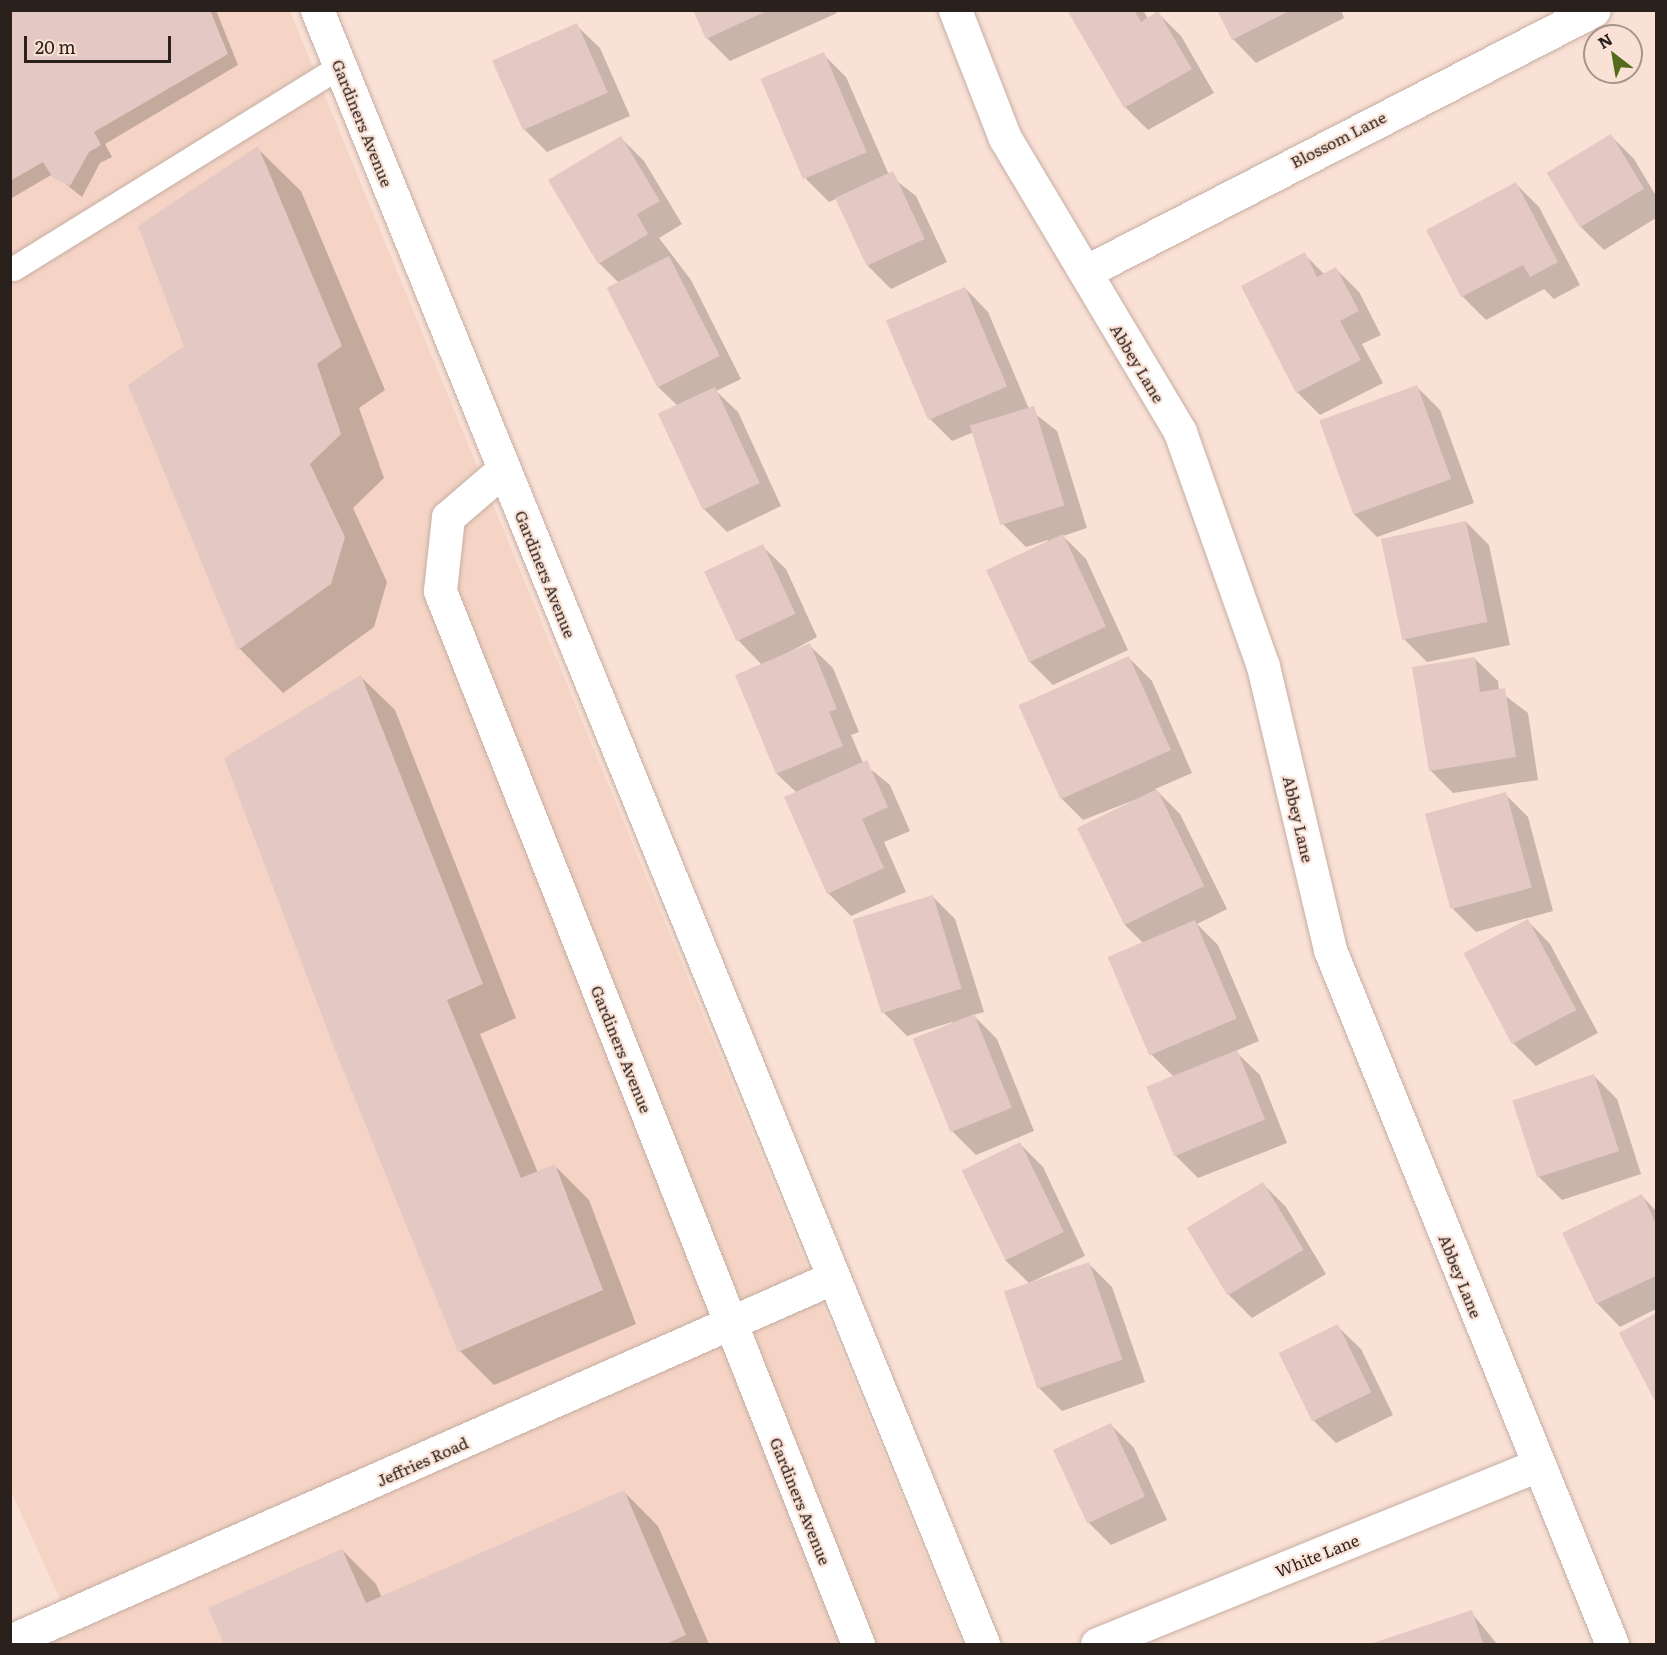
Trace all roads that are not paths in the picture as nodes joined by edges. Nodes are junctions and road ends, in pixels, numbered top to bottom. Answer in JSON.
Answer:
{"nodes":[{"id":1,"x":955,"y":10,"type":"edge"},
{"id":2,"x":1594,"y":10,"type":"edge"},
{"id":3,"x":325,"y":13,"type":"edge"},
{"id":4,"x":340,"y":67,"type":"junction"},
{"id":5,"x":14,"y":269,"type":"dead end"},
{"id":6,"x":1085,"y":272,"type":"junction"},
{"id":7,"x":504,"y":469,"type":"junction"},
{"id":8,"x":832,"y":1278,"type":"junction"},
{"id":9,"x":731,"y":1324,"type":"junction"},
{"id":10,"x":1538,"y":1464,"type":"junction"},
{"id":11,"x":10,"y":1641,"type":"edge"},
{"id":12,"x":858,"y":1644,"type":"edge"},
{"id":13,"x":983,"y":1644,"type":"edge"},
{"id":14,"x":1097,"y":1644,"type":"edge"},
{"id":15,"x":1612,"y":1644,"type":"edge"}],
"edges":[{"from":1,"to":6,"type":"street","name":"Abbey Lane"},
{"from":2,"to":6,"type":"street","name":"Blossom Lane"},
{"from":3,"to":4,"type":"street","name":"Gardiners Avenue"},
{"from":4,"to":5,"type":"lane"},
{"from":4,"to":7,"type":"street","name":"Gardiners Avenue"},
{"from":6,"to":10,"type":"street","name":"Abbey Lane"},
{"from":7,"to":8,"type":"street","name":"Gardiners Avenue"},
{"from":7,"to":9,"type":"street","name":"Gardiners Avenue"},
{"from":8,"to":9,"type":"street","name":"Jeffries Road"},
{"from":8,"to":13,"type":"street","name":"Gardiners Avenue"},
{"from":9,"to":11,"type":"street","name":"Jeffries Road"},
{"from":9,"to":12,"type":"street","name":"Gardiners Avenue"},
{"from":10,"to":14,"type":"street","name":"White Lane"},
{"from":10,"to":15,"type":"street","name":"Abbey Lane"}]}
